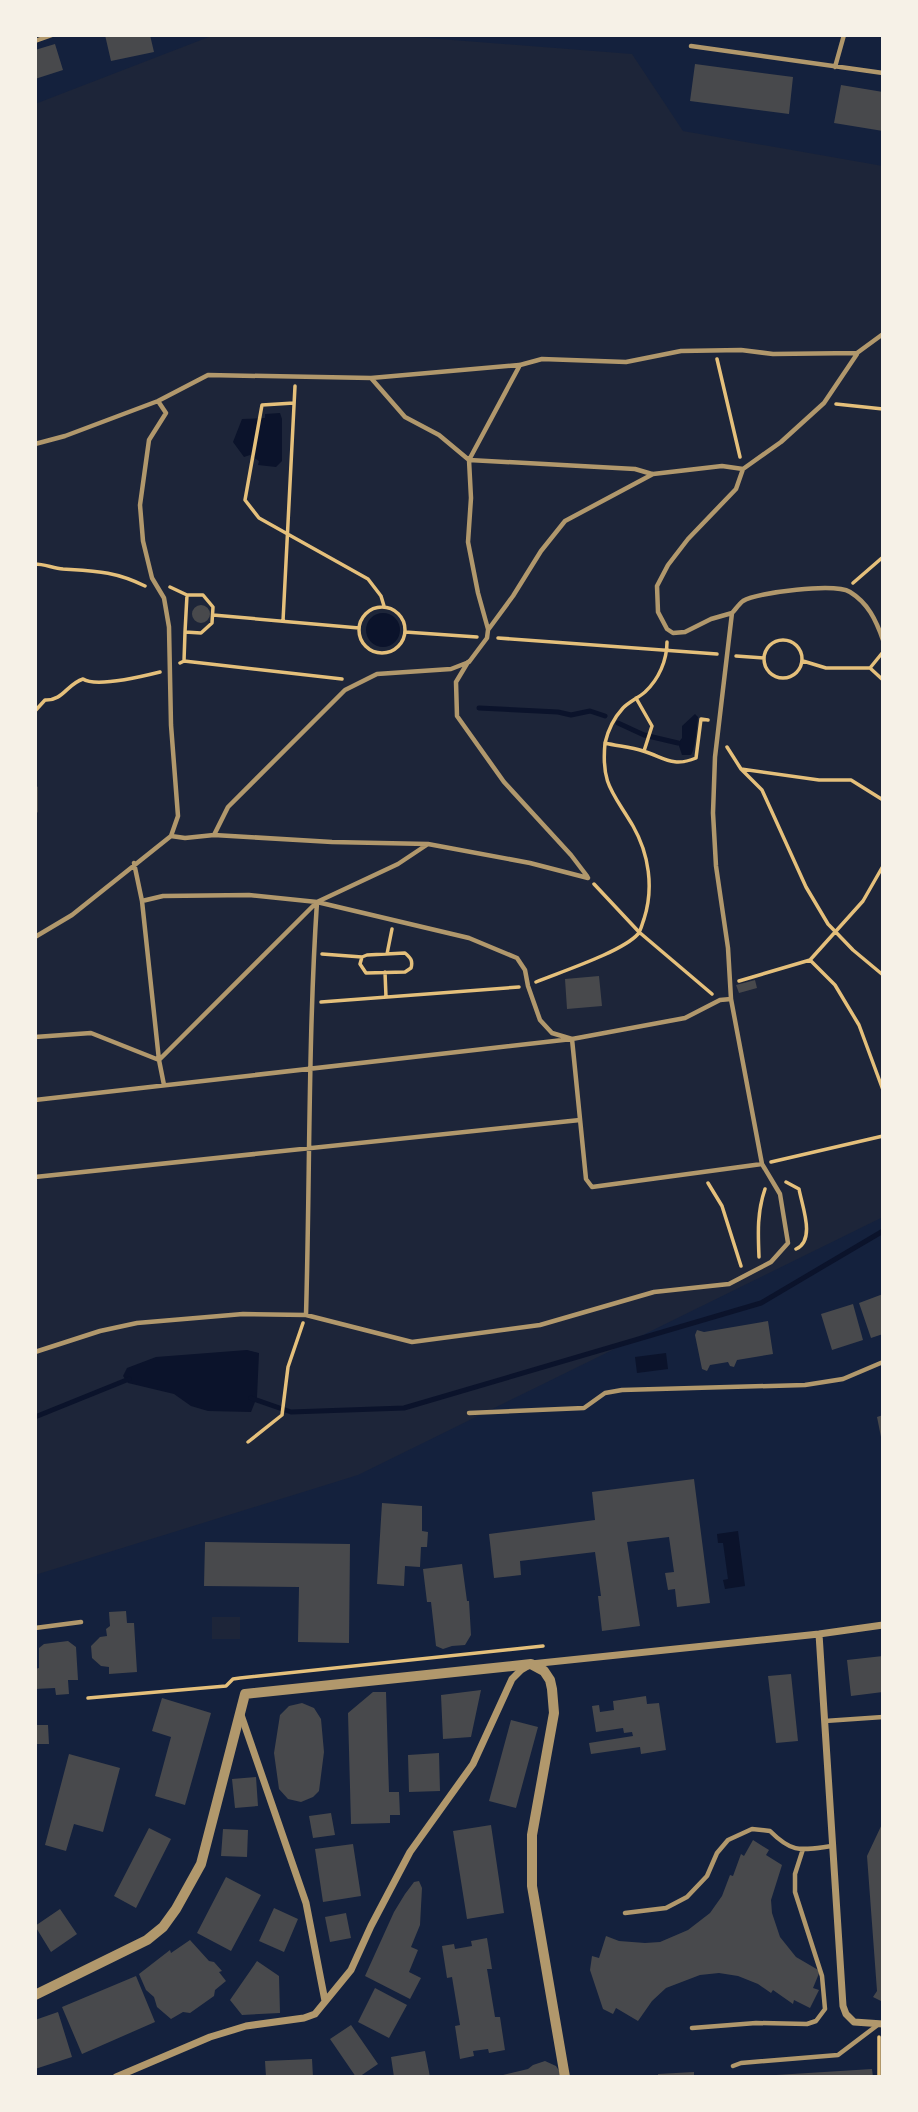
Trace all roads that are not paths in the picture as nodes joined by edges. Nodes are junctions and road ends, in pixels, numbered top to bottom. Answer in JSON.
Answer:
{"nodes":[{"id":1,"x":52,"y":35,"type":"edge"},
{"id":2,"x":844,"y":35,"type":"edge"},
{"id":3,"x":35,"y":41,"type":"edge"},
{"id":4,"x":691,"y":46,"type":"dead end"},
{"id":5,"x":835,"y":67,"type":"junction"},
{"id":6,"x":883,"y":74,"type":"edge"},
{"id":7,"x":883,"y":334,"type":"edge"},
{"id":8,"x":857,"y":353,"type":"junction"},
{"id":9,"x":520,"y":365,"type":"junction"},
{"id":10,"x":371,"y":379,"type":"junction"},
{"id":11,"x":158,"y":401,"type":"junction"},
{"id":12,"x":35,"y":444,"type":"edge"},
{"id":13,"x":469,"y":460,"type":"junction"},
{"id":14,"x":743,"y":469,"type":"junction"},
{"id":15,"x":653,"y":474,"type":"junction"},
{"id":16,"x":732,"y":614,"type":"junction"},
{"id":17,"x":488,"y":630,"type":"junction"},
{"id":18,"x":883,"y":640,"type":"edge"},
{"id":19,"x":469,"y":662,"type":"junction"},
{"id":20,"x":35,"y":787,"type":"edge"},
{"id":21,"x":35,"y":812,"type":"edge"},
{"id":22,"x":214,"y":835,"type":"junction"},
{"id":23,"x":172,"y":836,"type":"junction"},
{"id":24,"x":428,"y":844,"type":"junction"},
{"id":25,"x":134,"y":863,"type":"junction"},
{"id":26,"x":142,"y":901,"type":"junction"},
{"id":27,"x":317,"y":902,"type":"junction"},
{"id":28,"x":35,"y":937,"type":"edge"},
{"id":29,"x":731,"y":999,"type":"junction"},
{"id":30,"x":35,"y":1037,"type":"edge"},
{"id":31,"x":572,"y":1039,"type":"junction"},
{"id":32,"x":159,"y":1060,"type":"junction"},
{"id":33,"x":310,"y":1069,"type":"junction"},
{"id":34,"x":164,"y":1085,"type":"junction"},
{"id":35,"x":35,"y":1101,"type":"edge"},
{"id":36,"x":580,"y":1120,"type":"junction"},
{"id":37,"x":311,"y":1147,"type":"junction"},
{"id":38,"x":762,"y":1164,"type":"junction"},
{"id":39,"x":35,"y":1177,"type":"edge"},
{"id":40,"x":306,"y":1315,"type":"junction"},
{"id":41,"x":35,"y":1352,"type":"edge"},
{"id":42,"x":883,"y":1362,"type":"edge"},
{"id":43,"x":469,"y":1413,"type":"dead end"},
{"id":44,"x":81,"y":1622,"type":"dead end"},
{"id":45,"x":883,"y":1625,"type":"edge"},
{"id":46,"x":35,"y":1628,"type":"edge"},
{"id":47,"x":819,"y":1634,"type":"junction"},
{"id":48,"x":531,"y":1664,"type":"junction"},
{"id":49,"x":240,"y":1712,"type":"junction"},
{"id":50,"x":883,"y":1717,"type":"edge"},
{"id":51,"x":824,"y":1721,"type":"junction"},
{"id":52,"x":832,"y":1846,"type":"junction"},
{"id":53,"x":803,"y":1849,"type":"junction"},
{"id":54,"x":625,"y":1913,"type":"dead end"},
{"id":55,"x":35,"y":1995,"type":"edge"},
{"id":56,"x":325,"y":2001,"type":"junction"},
{"id":57,"x":881,"y":2024,"type":"edge"},
{"id":58,"x":692,"y":2028,"type":"dead end"},
{"id":59,"x":733,"y":2066,"type":"dead end"},
{"id":60,"x":116,"y":2077,"type":"edge"},
{"id":61,"x":565,"y":2077,"type":"edge"}],
"edges":[{"from":1,"to":3,"type":"lane"},
{"from":2,"to":5,"type":"lane"},
{"from":4,"to":5,"type":"lane"},
{"from":5,"to":6,"type":"lane"},
{"from":7,"to":8,"type":"lane"},
{"from":8,"to":9,"type":"lane"},
{"from":8,"to":14,"type":"lane"},
{"from":9,"to":10,"type":"lane"},
{"from":9,"to":13,"type":"lane"},
{"from":10,"to":11,"type":"lane"},
{"from":10,"to":13,"type":"lane"},
{"from":11,"to":12,"type":"lane"},
{"from":11,"to":23,"type":"lane"},
{"from":13,"to":15,"type":"lane"},
{"from":13,"to":17,"type":"lane"},
{"from":14,"to":15,"type":"lane"},
{"from":14,"to":16,"type":"lane"},
{"from":15,"to":17,"type":"lane"},
{"from":16,"to":18,"type":"lane"},
{"from":16,"to":29,"type":"lane"},
{"from":17,"to":19,"type":"lane"},
{"from":19,"to":22,"type":"lane"},
{"from":19,"to":24,"type":"lane"},
{"from":20,"to":21,"type":"lane"},
{"from":22,"to":23,"type":"lane"},
{"from":22,"to":24,"type":"lane"},
{"from":23,"to":25,"type":"lane"},
{"from":24,"to":27,"type":"lane"},
{"from":25,"to":26,"type":"lane"},
{"from":25,"to":28,"type":"lane"},
{"from":26,"to":27,"type":"lane"},
{"from":26,"to":32,"type":"lane"},
{"from":27,"to":31,"type":"lane"},
{"from":27,"to":32,"type":"lane"},
{"from":27,"to":33,"type":"lane"},
{"from":29,"to":31,"type":"lane"},
{"from":29,"to":38,"type":"lane"},
{"from":30,"to":32,"type":"lane"},
{"from":31,"to":33,"type":"lane"},
{"from":31,"to":36,"type":"lane"},
{"from":32,"to":34,"type":"lane"},
{"from":33,"to":34,"type":"lane"},
{"from":33,"to":37,"type":"lane"},
{"from":34,"to":35,"type":"lane"},
{"from":36,"to":37,"type":"lane"},
{"from":36,"to":38,"type":"lane"},
{"from":37,"to":39,"type":"lane"},
{"from":37,"to":40,"type":"lane"},
{"from":38,"to":40,"type":"lane"},
{"from":40,"to":41,"type":"lane"},
{"from":42,"to":43,"type":"lane"},
{"from":44,"to":46,"type":"lane"},
{"from":45,"to":47,"type":"street"},
{"from":47,"to":48,"type":"street"},
{"from":47,"to":51,"type":"street"},
{"from":48,"to":49,"type":"street"},
{"from":48,"to":56,"type":"street"},
{"from":48,"to":61,"type":"street"},
{"from":49,"to":55,"type":"street"},
{"from":49,"to":56,"type":"street"},
{"from":50,"to":51,"type":"lane"},
{"from":51,"to":52,"type":"street"},
{"from":52,"to":53,"type":"lane"},
{"from":52,"to":57,"type":"street"},
{"from":53,"to":54,"type":"lane"},
{"from":53,"to":58,"type":"lane"},
{"from":56,"to":60,"type":"street"},
{"from":57,"to":59,"type":"lane"}]}
